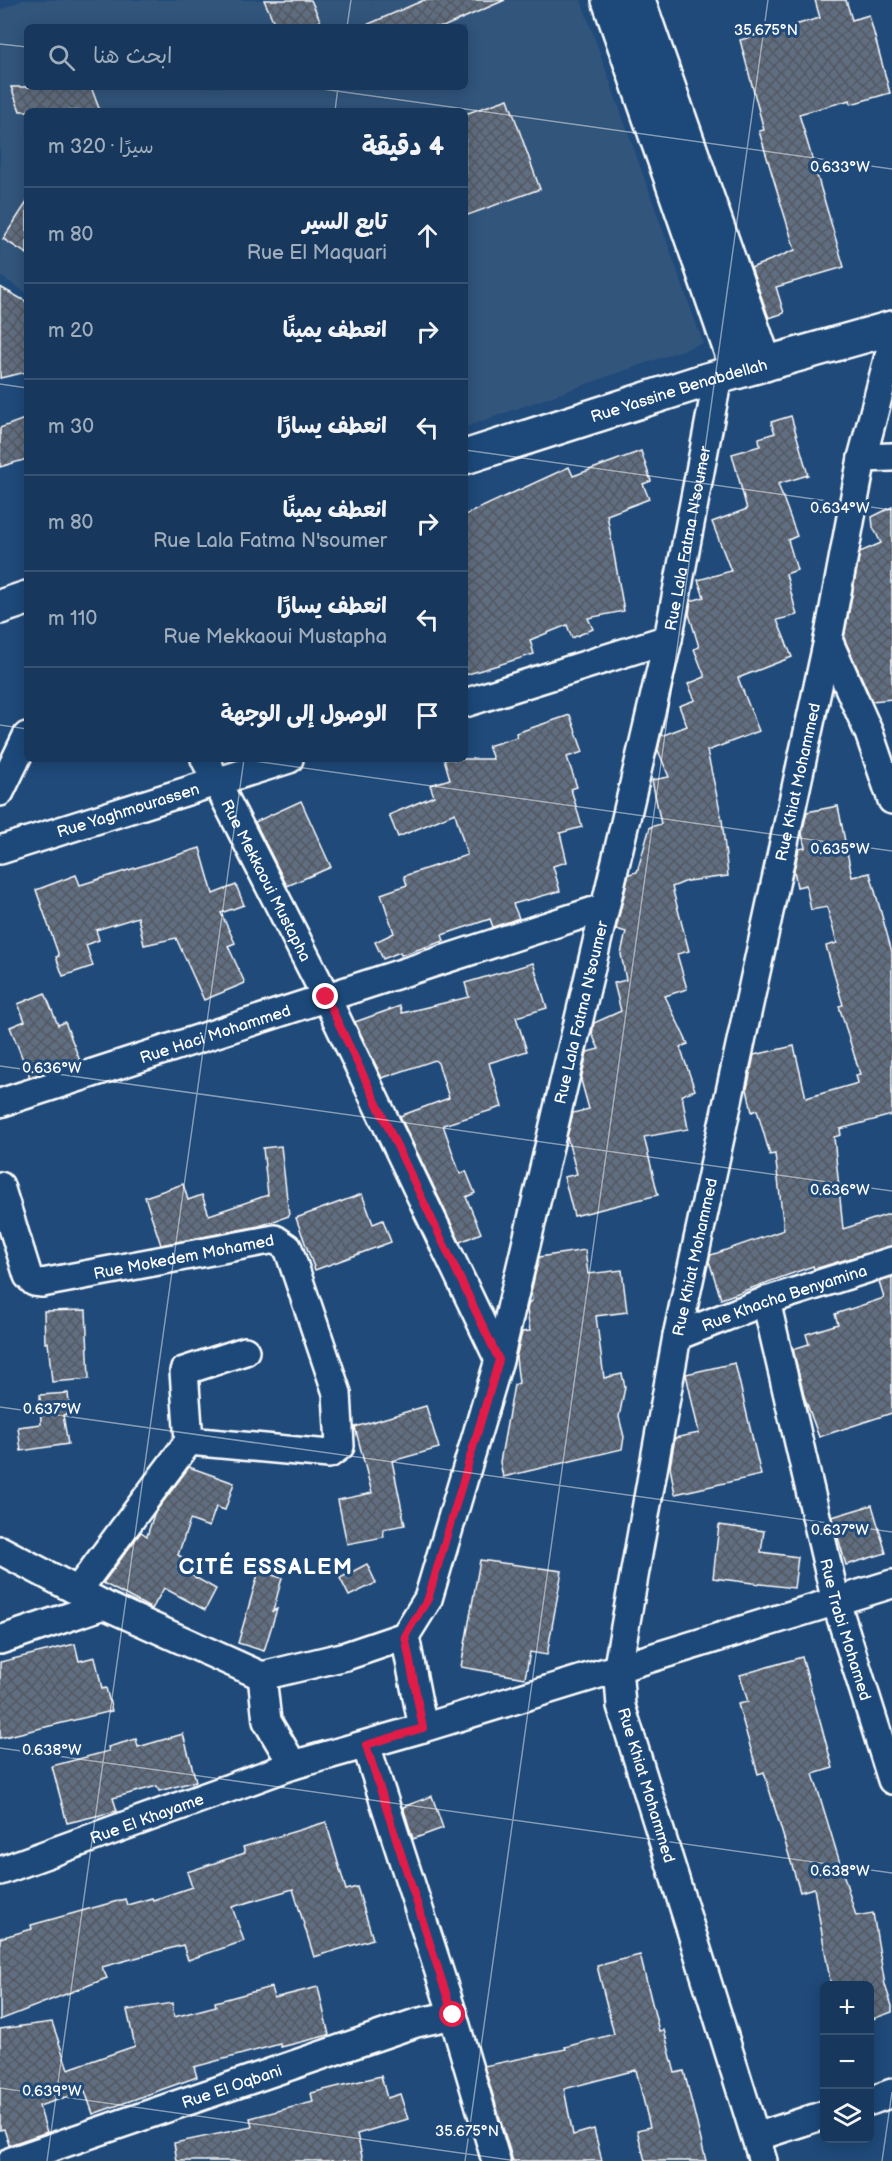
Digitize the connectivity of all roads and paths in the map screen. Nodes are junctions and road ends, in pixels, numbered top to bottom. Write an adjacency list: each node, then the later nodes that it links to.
1 (609, 0): 5 (street)
2 (638, 0): 5 (street)
3 (892, 328): 5 (street, Rue Yassine Benabdellah)
4 (892, 344): 8 (street, Rue Khiat Mohammed)
5 (740, 371): 6 (street, Rue Yassine Benabdellah); 11 (street, Rue Lala Fatma N'soumer)
6 (468, 457)
7 (892, 457): 8 (street)
8 (862, 458): 12 (street, Rue Khiat Mohammed)
9 (24, 599): 10 (street)
10 (0, 607)
11 (668, 639): 13 (street); 20 (street, Rue Lala Fatma N'soumer)
12 (828, 640): 18 (street); 26 (street, Rue Khiat Mohammed)
13 (468, 703)
14 (24, 742): 17 (street)
15 (269, 762): 16 (street, Rue Yaghmourassen)
16 (210, 771): 19 (street, Rue Yaghmourassen); 21 (street, Rue Mekkaoui Mustapha)
17 (0, 792)
18 (892, 800)
19 (0, 850)
20 (603, 908): 21 (street, Rue Haci Mohammed); 28 (street, Rue Lala Fatma N'soumer)
21 (326, 997): 22 (street, Rue Haci Mohammed); 28 (street, Rue Mekkaoui Mustapha)
22 (0, 1103)
23 (0, 1186): 29 (street, Rue Mokedem Mohamed)
24 (892, 1261): 25 (street, Rue Khacha Benyamina)
25 (765, 1301): 26 (street, Rue Khacha Benyamina); 33 (street, Rue Trabi Mohamed)
26 (677, 1336): 37 (street, Rue Khiat Mohammed)
27 (245, 1351): 29 (street)
28 (499, 1360): 35 (street, Rue Lala Fatma N'soumer)
29 (189, 1441): 32 (street)
30 (0, 1550): 32 (street)
31 (892, 1584): 33 (street, Rue El Khayame)
32 (78, 1590): 34 (street)
33 (836, 1602): 37 (street, Rue El Khayame); 42 (street, Rue Trabi Mohamed)
34 (104, 1605): 36 (street); 38 (street)
35 (405, 1636): 38 (street); 39 (street)
36 (0, 1640)
37 (618, 1666): 39 (street, Rue El Khayame); 48 (street, Rue Khiat Mohammed)
38 (262, 1676): 41 (street)
39 (423, 1728): 40 (street, Rue El Khayame)
40 (366, 1745): 41 (street, Rue El Khayame); 44 (street)
41 (293, 1765): 43 (street, Rue El Khayame)
42 (892, 1780)
43 (0, 1871)
44 (453, 2015): 49 (street, Rue El Oqbani); 50 (street)
45 (892, 2093): 46 (street)
46 (874, 2100)
47 (820, 2118): 48 (street)
48 (759, 2149)
49 (12, 2161)
50 (496, 2161)

